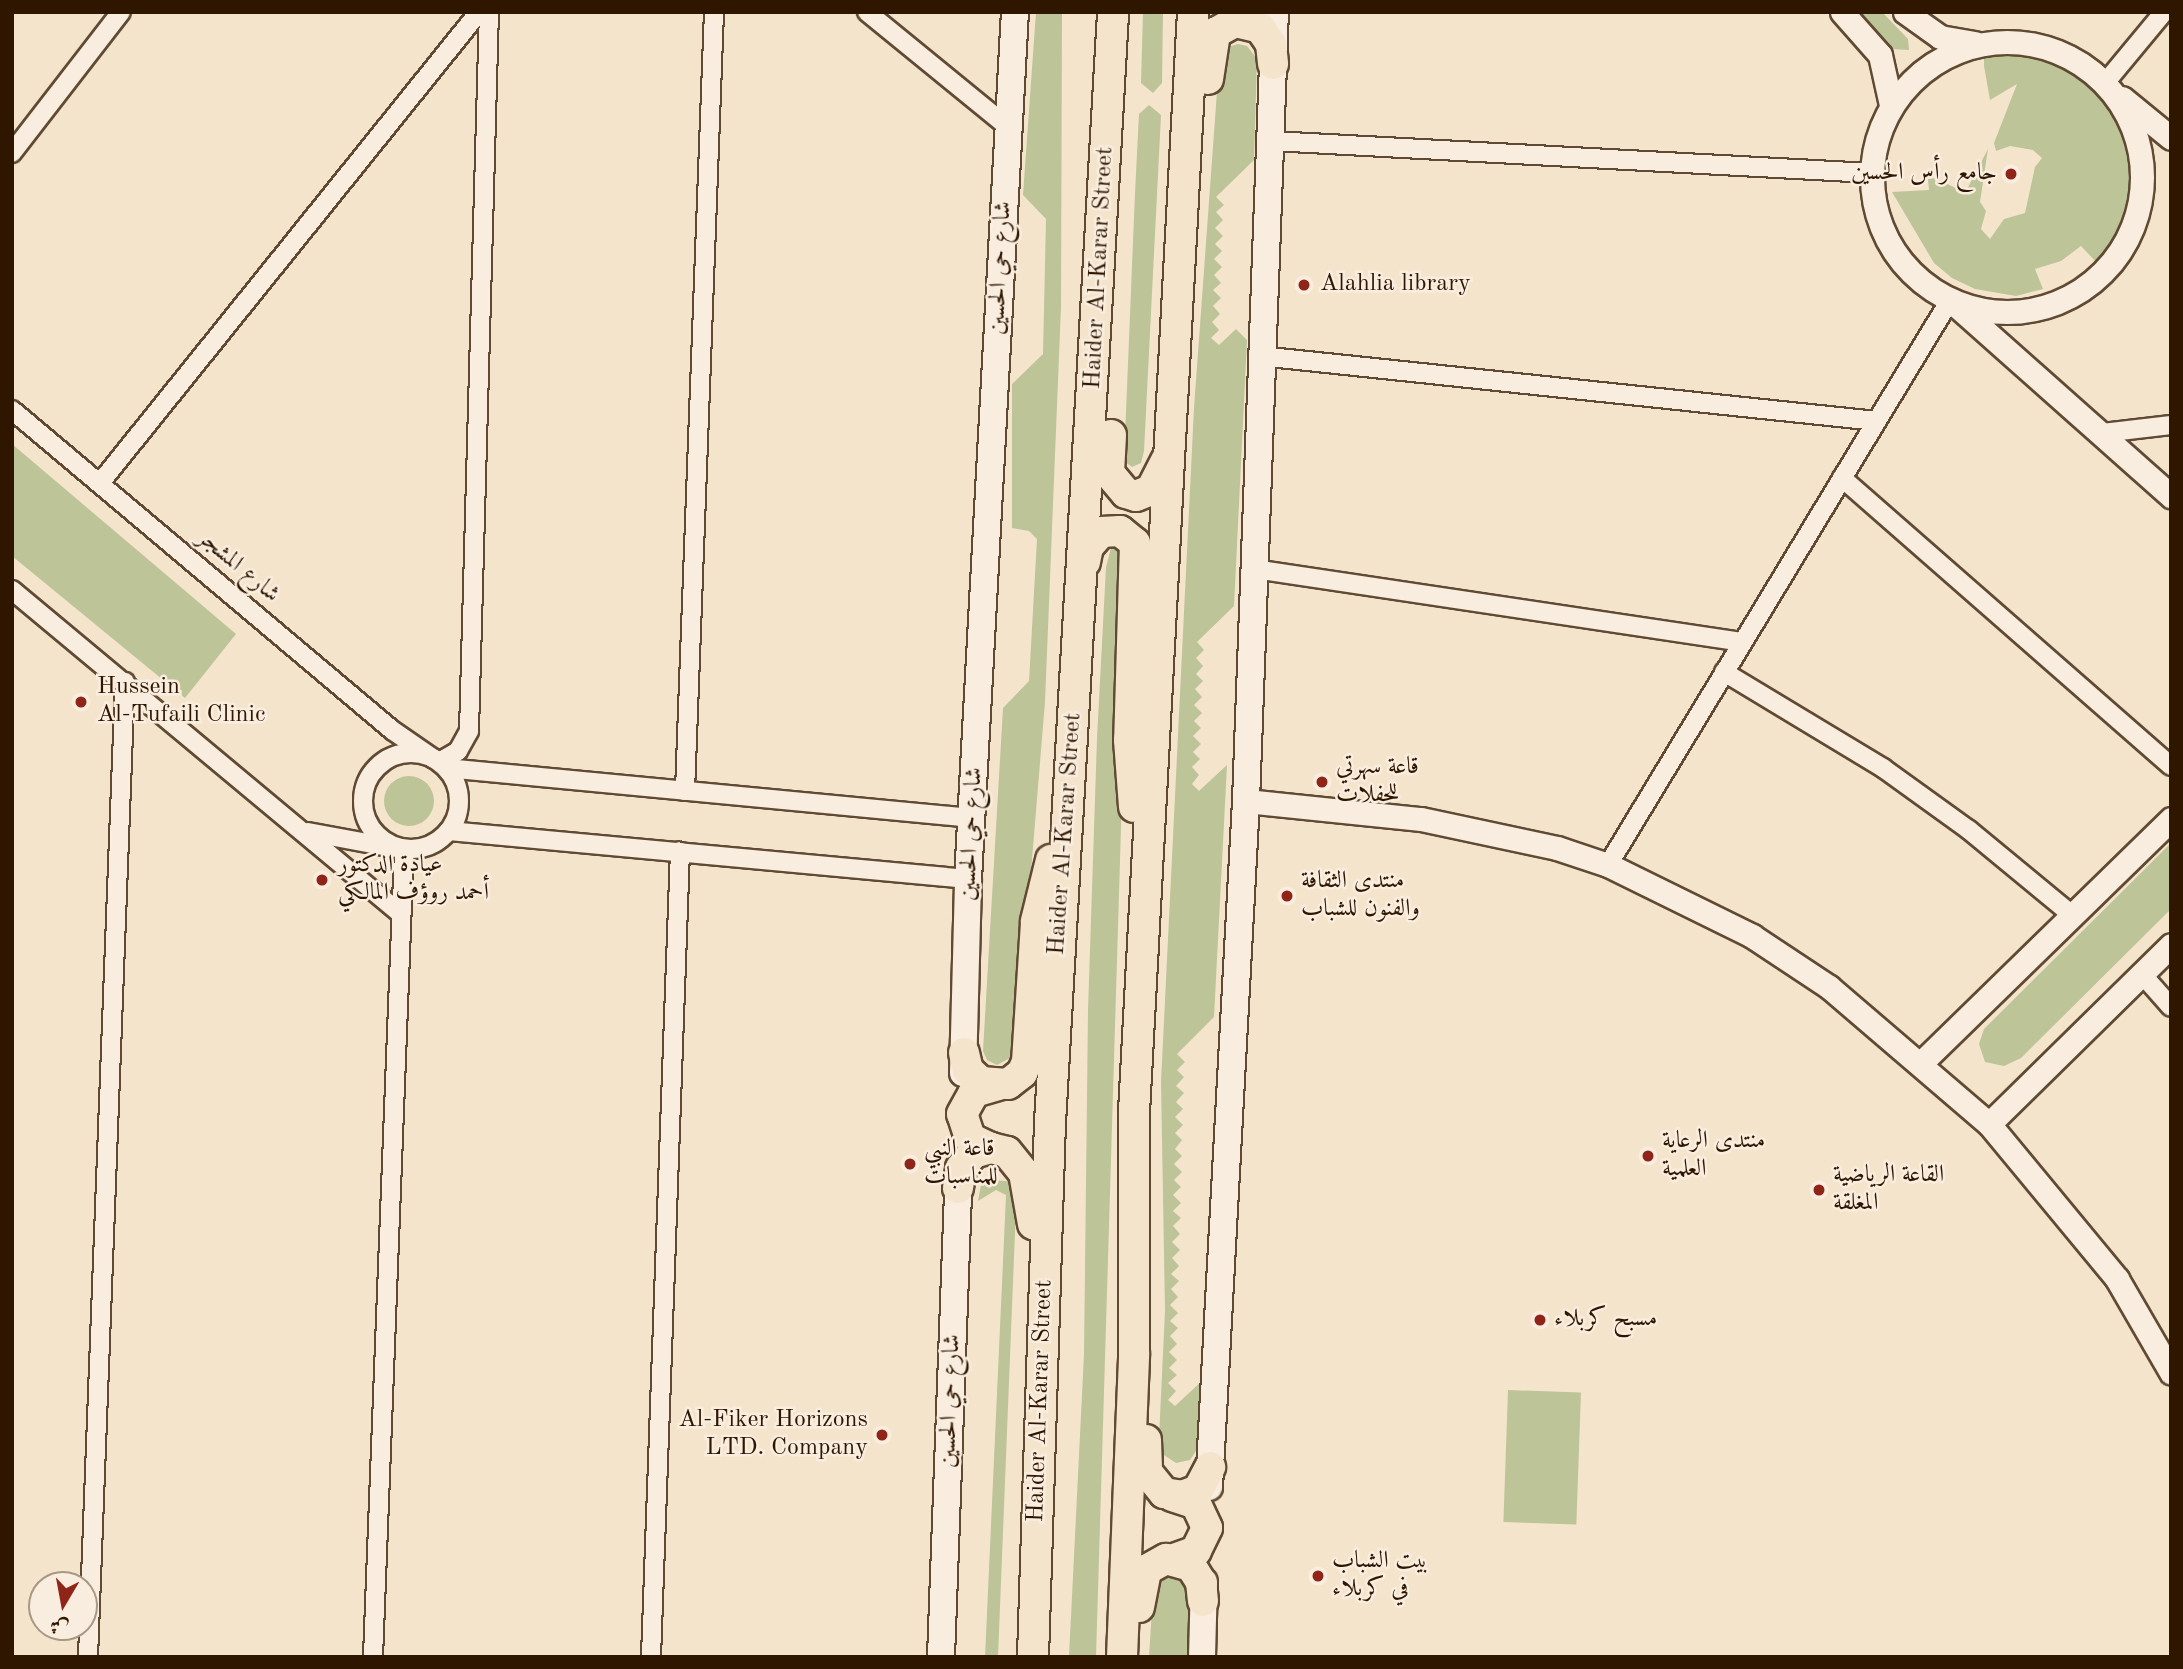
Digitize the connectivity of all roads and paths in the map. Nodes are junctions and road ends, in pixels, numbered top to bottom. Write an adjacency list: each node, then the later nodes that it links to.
1 (121, 12): 21 (street)
2 (479, 12): 33 (street)
3 (489, 12): 41 (street)
4 (715, 12): 43 (street)
5 (867, 12): 18 (street)
6 (1193, 12): 24 (highway)
7 (1275, 12): 15 (main road)
8 (1842, 12): 17 (street)
9 (1905, 12): 14 (street)
10 (2164, 12): 16 (street)
11 (1112, 14): 22 (highway, Haider Al-Karar Street)
12 (1011, 15): 18 (main road, شارع حي الحسين)
13 (1255, 17): 15 (highway); 24 (highway)
14 (1984, 43): 16 (street); 17 (street)
15 (1273, 64): 20 (main road)
16 (2105, 83): 19 (street); 25 (street)
17 (1891, 105): 23 (street)
18 (1009, 128): 45 (main road, شارع حي الحسين)
19 (2171, 138)
20 (1272, 141): 23 (street); 26 (main road)
21 (12, 153)
22 (1106, 170): 31 (highway); 35 (highway, Haider Al-Karar Street)
23 (1871, 173): 25 (street)
24 (1182, 268): 31 (highway)
25 (1950, 300): 28 (street); 30 (street)
26 (1260, 356): 28 (street); 36 (main road)
27 (12, 410): 33 (street, شارع المشجر)
28 (1876, 421): 32 (street)
29 (2171, 425): 30 (street)
30 (2104, 433): 34 (street)
31 (1170, 441): 50 (highway)
32 (1842, 478): 38 (street); 42 (street)
33 (100, 483): 41 (street, شارع المشجر)
34 (2171, 496)
35 (1084, 565): 49 (highway, Haider Al-Karar Street); 50 (highway)
36 (1254, 569): 38 (street); 44 (main road)
37 (14, 593): 40 (street)
38 (1743, 642): 39 (street)
39 (1724, 672): 53 (street); 56 (street)
40 (125, 682): 47 (street); 76 (street)
41 (440, 763): 43 (street); 48 (street); 51 (street)
42 (2171, 766)
43 (685, 792): 45 (street)
44 (1246, 802): 53 (street); 70 (main road)
45 (972, 818): 54 (main road, شارع حي الحسين)
46 (2171, 819): 56 (street)
47 (301, 830): 51 (street); 55 (street)
48 (449, 831): 51 (street); 52 (street)
49 (1064, 831): 62 (highway); 67 (highway, Haider Al-Karar Street)
50 (1146, 844): 68 (highway)
51 (401, 848): 55 (street)
52 (680, 852): 54 (street); 78 (street)
53 (1608, 865): 61 (street)
54 (968, 879): 60 (main road, شارع حي الحسين)
55 (401, 914): 77 (street)
56 (2072, 915): 61 (street)
57 (2171, 945): 58 (street)
58 (2141, 973): 59 (street); 64 (street)
59 (2171, 1007)
60 (964, 1053): 62 (highway); 63 (main road, شارع حي الحسين)
61 (1922, 1062): 64 (street)
62 (999, 1085): 63 (highway)
63 (962, 1114): 65 (highway); 66 (main road, شارع حي الحسين)
64 (1989, 1124): 69 (street)
65 (991, 1148): 66 (highway); 67 (highway)
66 (958, 1188): 79 (main road, شارع حي الحسين)
67 (1044, 1284): 71 (highway, Haider Al-Karar Street)
68 (1134, 1353): 72 (highway); 82 (highway)
69 (2171, 1372)
70 (1210, 1467): 72 (highway); 73 (main road)
71 (1038, 1496): 80 (highway, Haider Al-Karar Street); 81 (highway)
72 (1172, 1496): 73 (highway)
73 (1206, 1528): 74 (highway); 75 (main road)
74 (1174, 1559): 75 (highway); 83 (highway)
75 (1203, 1601): 84 (main road)
76 (88, 1657)
77 (373, 1657)
78 (651, 1657)
79 (941, 1657)
80 (1033, 1657)
81 (1054, 1657)
82 (1122, 1657)
83 (1137, 1657)
84 (1202, 1657)

